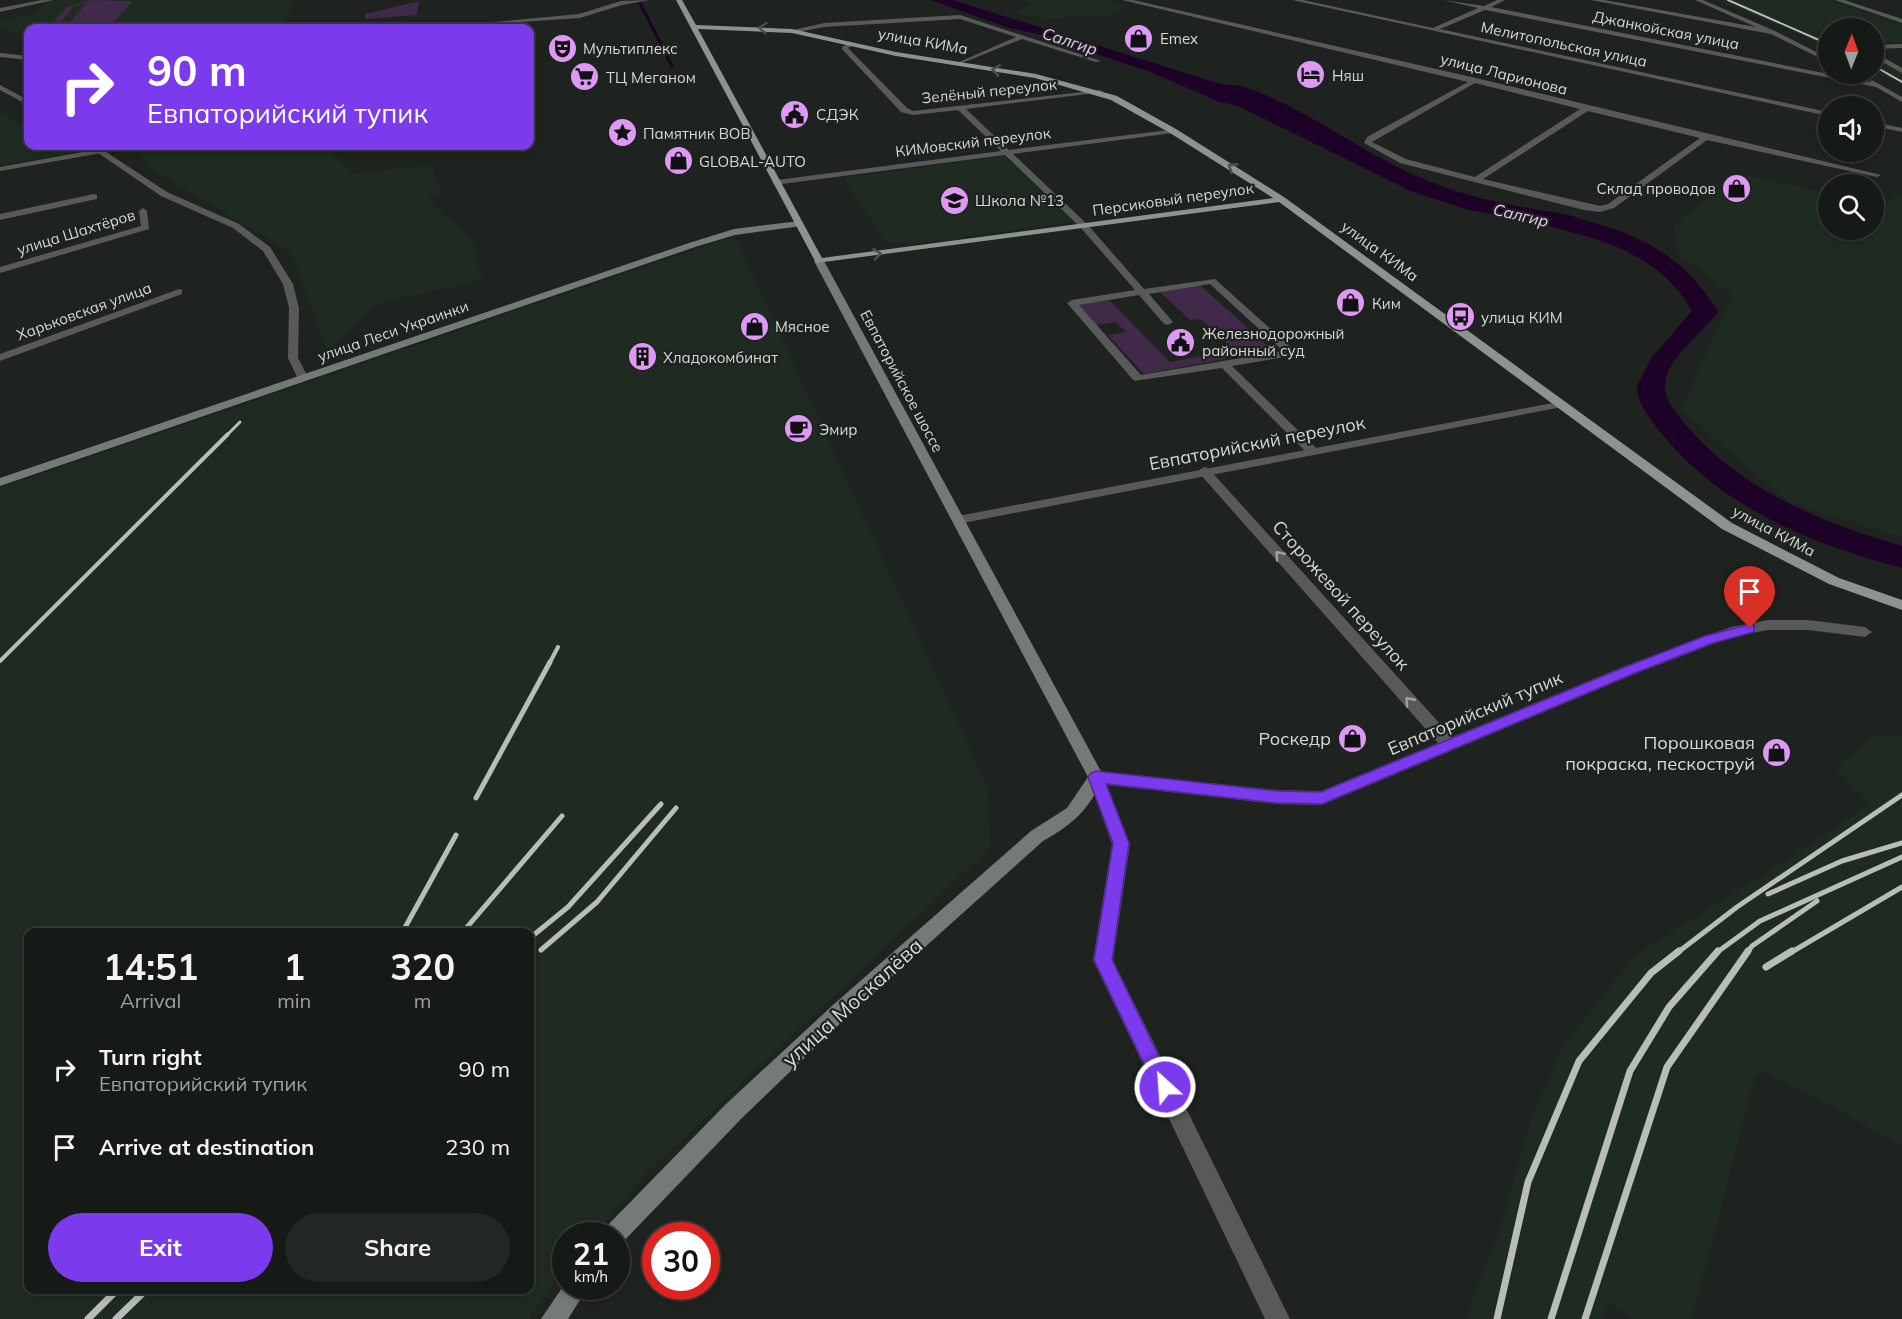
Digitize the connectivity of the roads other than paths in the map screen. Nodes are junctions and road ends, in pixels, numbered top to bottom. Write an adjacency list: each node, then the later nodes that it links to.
1 (51, 0): 13 (street)
2 (647, 0): 11 (street)
3 (679, 0): 16 (main road, Евпаторийское шоссе)
4 (1125, 0): 33 (street, улица Ларионова)
5 (1295, 0): 17 (street, Мелитопольская улица)
6 (1446, 0): 12 (street, Джанкойская улица)
7 (1502, 0): 12 (street)
8 (1594, 0): 19 (street)
9 (1698, 0): 19 (street)
10 (1838, 0): 14 (street)
11 (626, 1): 15 (street)
12 (1483, 8): 17 (street); 35 (street, Джанкойская улица)
13 (0, 10)
14 (1902, 21)
15 (482, 24)
16 (694, 27): 18 (main road, улица КИМа, one-way to 16); 53 (main road, Евпаторийское шоссе)
17 (1433, 30): 42 (street, Мелитопольская улица)
18 (792, 31): 20 (street, улица КИМа); 21 (main road, улица КИМа)
19 (1773, 32): 25 (street)
20 (1021, 37): 30 (street); 31 (street)
21 (852, 44): 31 (main road, улица КИМа); 41 (street, Зелёный переулок)
22 (1902, 46): 23 (street)
23 (1884, 47)
24 (0, 54): 26 (street)
25 (1818, 55)
26 (12, 57): 27 (street); 29 (street)
27 (24, 58)
28 (1884, 60): 32 (street)
29 (0, 61)
30 (1098, 61)
31 (959, 64): 37 (main road, улица КИМа, one-way to 31)
32 (1902, 70)
33 (1476, 80): 40 (street, улица Ларионова); 52 (street)
34 (1876, 84): 35 (street)
35 (1880, 86): 38 (street)
36 (0, 87): 39 (street)
37 (1100, 92): 41 (street, Зелёный переулок); 45 (main road, улица КИМа)
38 (1902, 100)
39 (24, 101)
40 (1585, 109): 46 (street, улица Ларионова); 52 (street)
41 (962, 110): 49 (street)
42 (1818, 112)
43 (1884, 126): 44 (street)
44 (1902, 130)
45 (1173, 131): 49 (street, КИМовский переулок); 55 (main road, улица КИМа, one-way to 45)
46 (1706, 137): 51 (street, улица Ларионова); 52 (street)
47 (86, 150): 50 (street)
48 (98, 150): 67 (street)
49 (1008, 151): 53 (street, КИМовский переулок); 59 (street)
50 (0, 169)
51 (1872, 174)
52 (1475, 180)
53 (777, 183): 58 (main road, Евпаторийское шоссе)
54 (94, 197): 57 (street)
55 (1281, 199): 59 (main road, Персиковый переулок); 68 (main road, улица КИМа)
56 (143, 211): 61 (street, улица Шахтёров)
57 (0, 217)
58 (799, 224): 60 (main road, Евпаторийское шоссе); 67 (main road, улица Леси Украинки)
59 (1084, 226): 60 (main road, Персиковый переулок, one-way to 59); 63 (street)
60 (819, 261): 72 (main road, Евпаторийское шоссе)
61 (0, 270)
62 (179, 292): 65 (street, Харьковская улица)
63 (1142, 292): 64 (street); 66 (street); 66 (street)
64 (1168, 322)
65 (0, 358)
66 (1224, 364): 69 (street)
67 (303, 377): 71 (main road, улица Леси Украинки)
68 (1563, 404): 69 (street, Евпаторийский переулок); 73 (main road, улица КИМа)
69 (1312, 451): 70 (street, Евпаторийский переулок)
70 (1204, 471): 72 (street, Евпаторийский переулок); 75 (street, Сторожевой переулок, one-way to 70)
71 (0, 482)
72 (958, 520): 76 (main road, Евпаторийское шоссе)
73 (1902, 605)
74 (1864, 632): 75 (street, Евпаторийский тупик)
75 (1448, 744): 76 (street, Евпаторийский тупик)
76 (1096, 777): 77 (main road, улица Москалёва); 80 (street)
77 (627, 1222)
78 (567, 1300): 79 (main road)
79 (553, 1319)
80 (1278, 1319)

